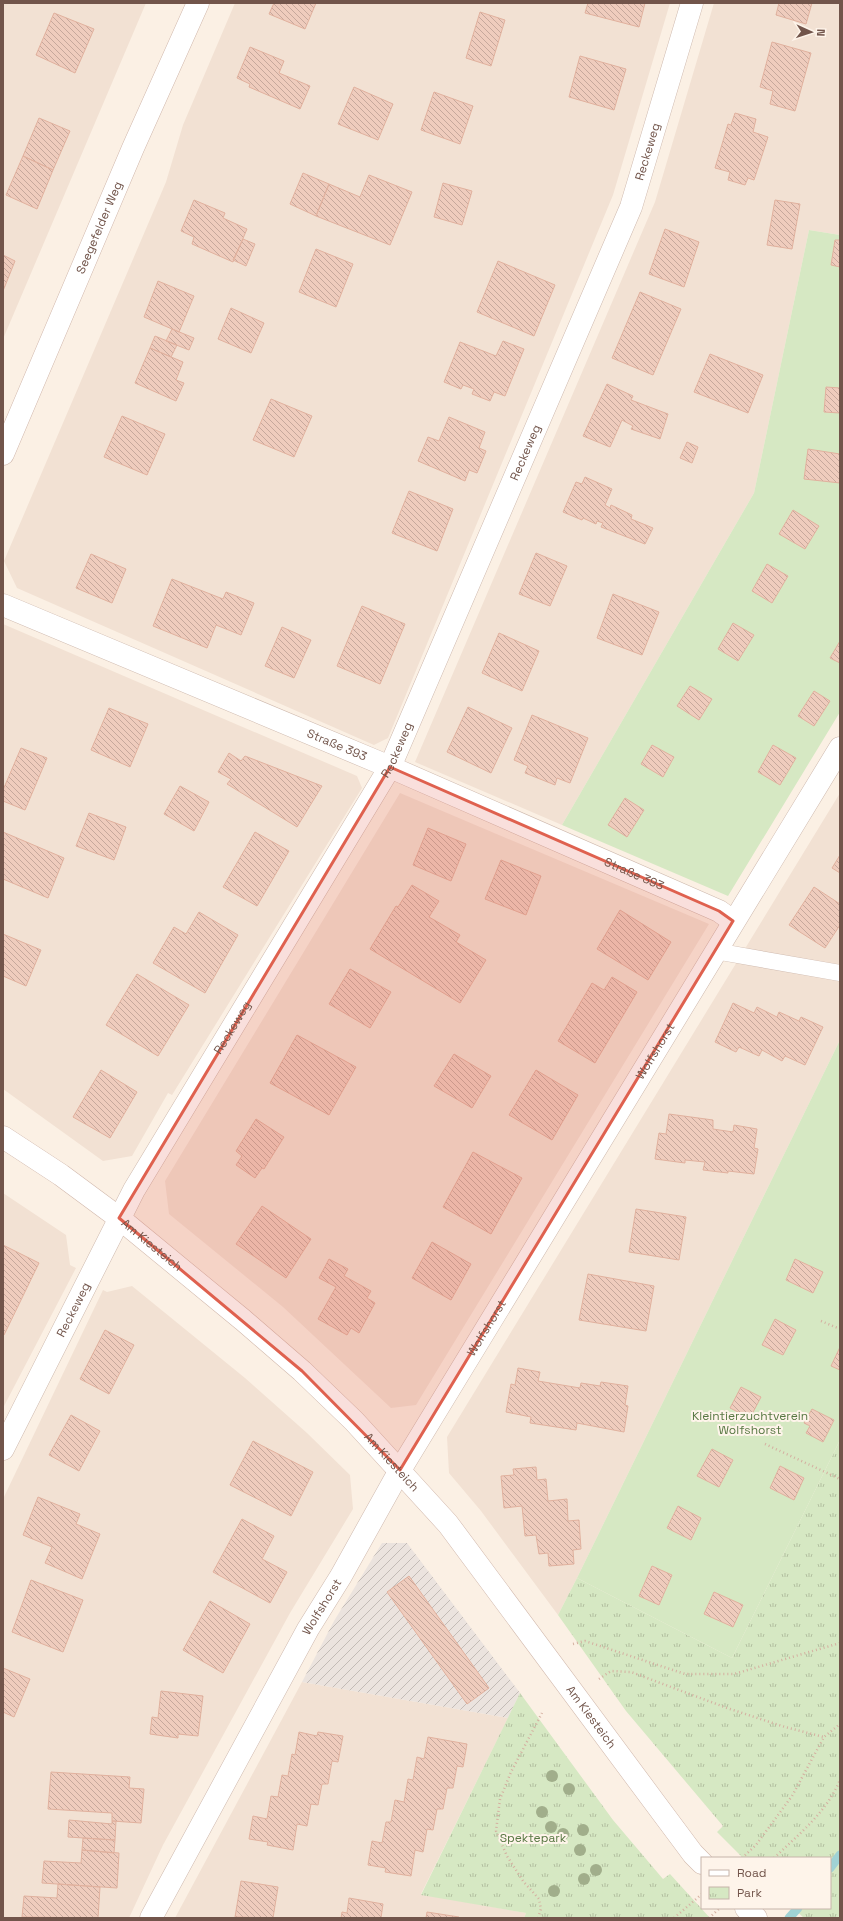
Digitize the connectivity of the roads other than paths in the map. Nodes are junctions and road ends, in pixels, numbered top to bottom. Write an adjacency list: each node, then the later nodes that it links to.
1 (198, 3): 3 (street, Seegefelder Weg)
2 (692, 3): 6 (street, Reckeweg)
3 (3, 454)
4 (3, 605): 6 (street, Straße 393)
5 (840, 748): 7 (street, Wolfshorst)
6 (390, 767): 7 (street, Straße 393); 11 (street, Reckeweg)
7 (734, 921): 8 (street, Wolfshorst)
8 (715, 951): 9 (lane); 13 (street, Wolfshorst)
9 (840, 974)
10 (3, 1137): 11 (street, Am Kiesteich)
11 (119, 1218): 12 (street, Reckeweg); 13 (street, Am Kiesteich)
12 (3, 1449)
13 (400, 1470): 14 (street, Am Kiesteich); 16 (street, Wolfshorst)
14 (697, 1858)
15 (747, 1909): 17 (street)
16 (152, 1918)
17 (756, 1918)

